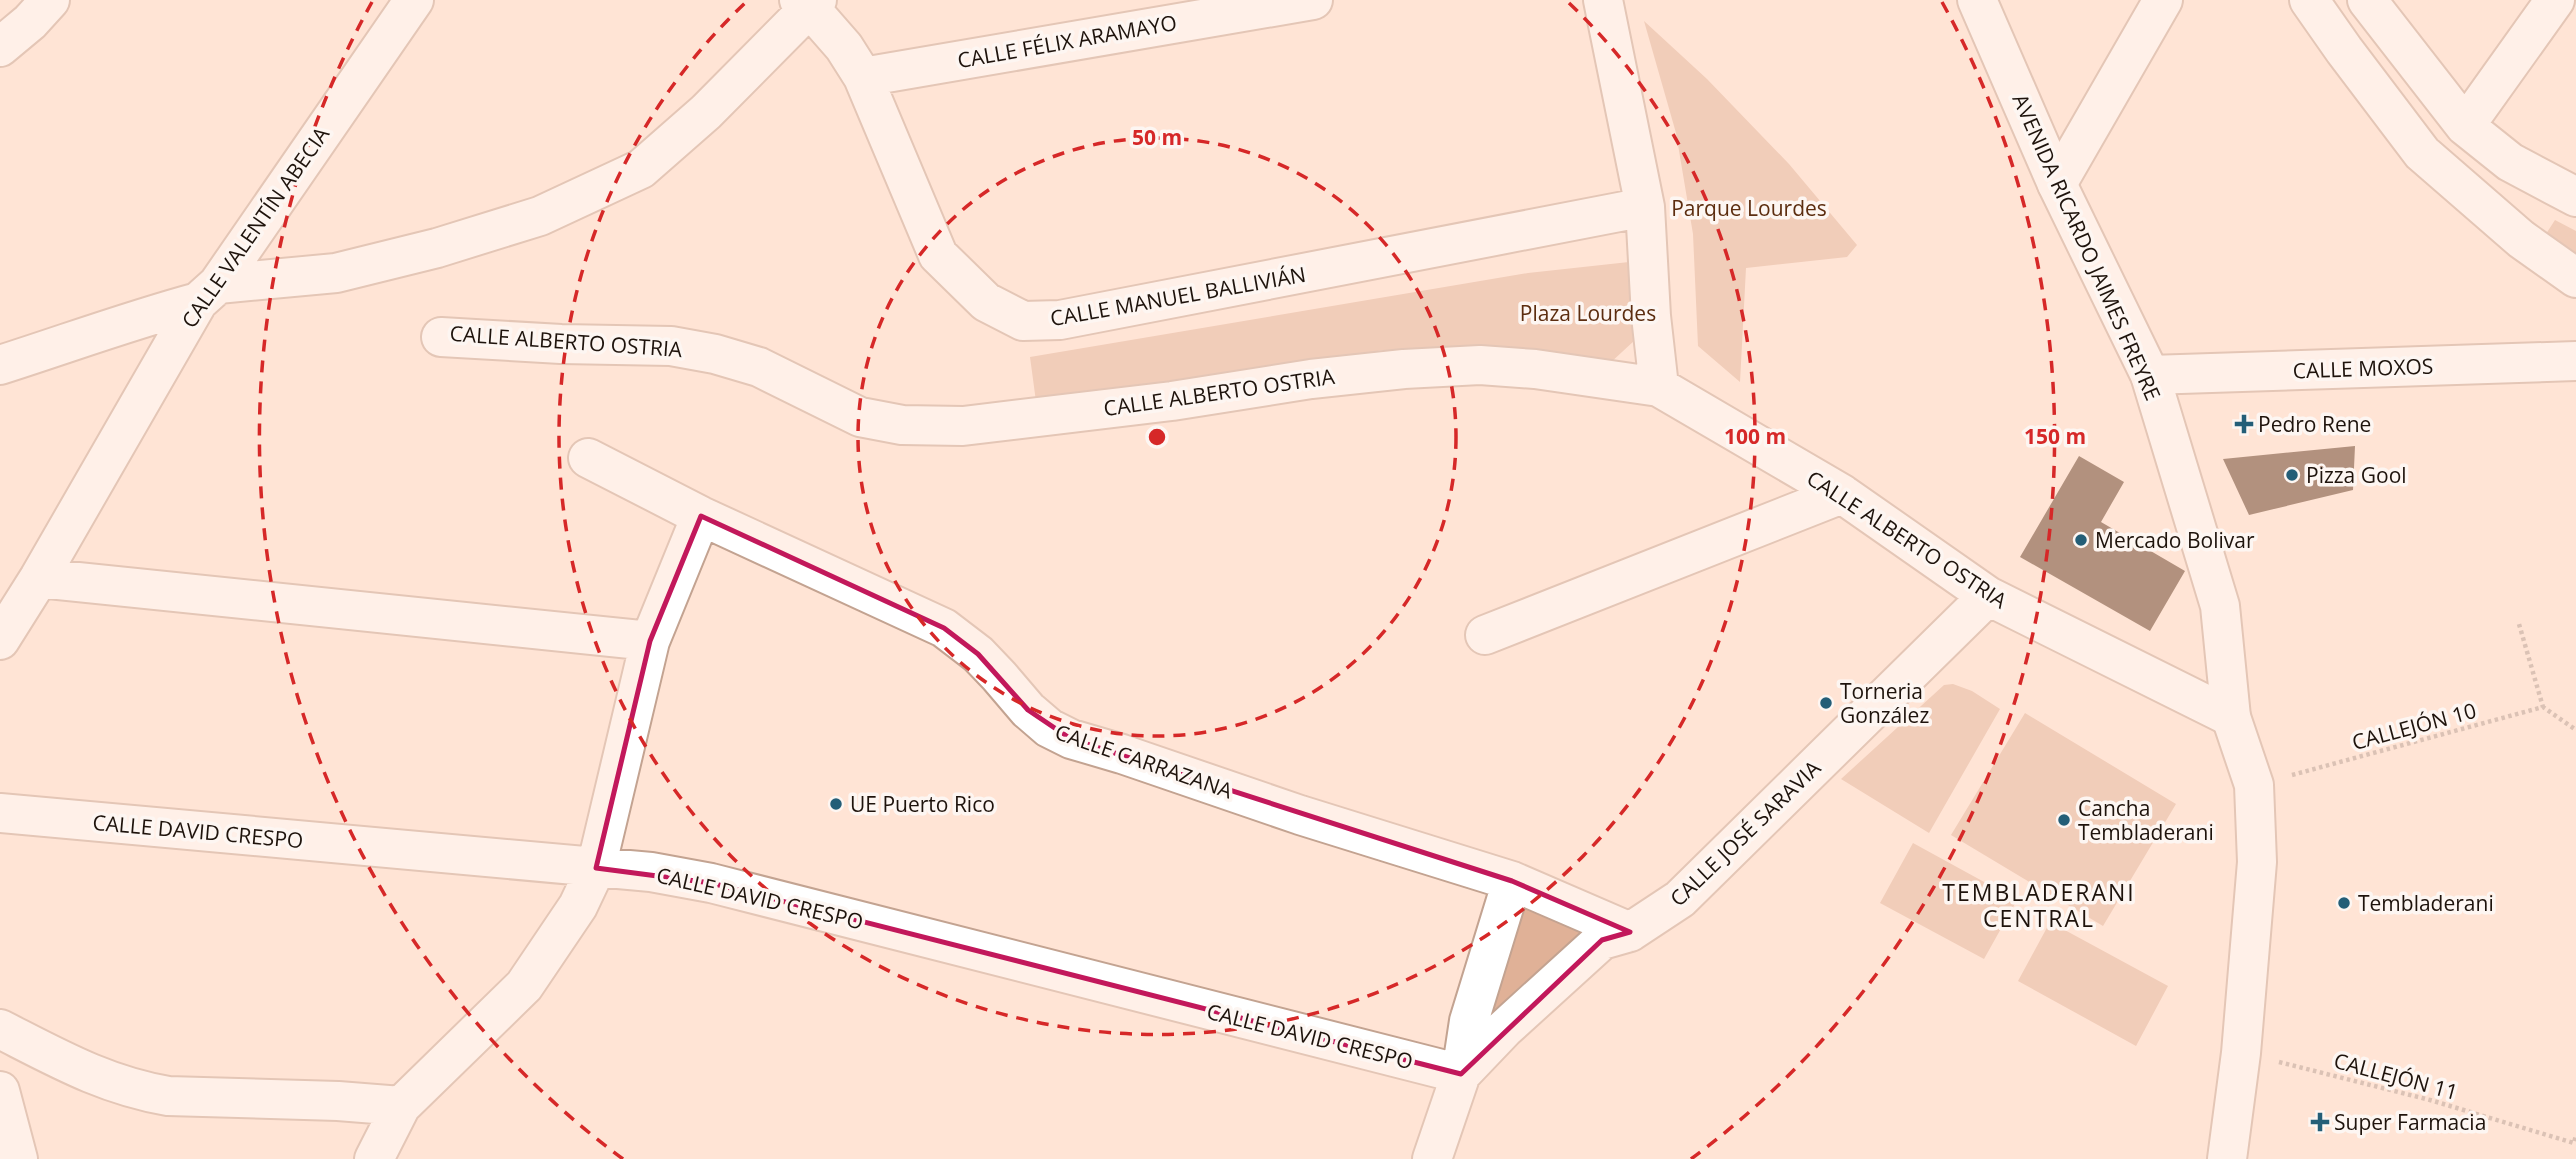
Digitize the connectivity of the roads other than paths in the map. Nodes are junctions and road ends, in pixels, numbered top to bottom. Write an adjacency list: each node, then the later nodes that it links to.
1 (50, 0): 11 (street)
2 (414, 0): 18 (street, CALLE VALENTÍN ABECIA)
3 (1313, 0): 12 (street, CALLE FÉLIX ARAMAYO)
4 (1603, 0): 16 (street)
5 (1977, 0): 14 (street, AVENIDA RICARDO JAIMES FREYRE)
6 (2163, 0): 14 (street)
7 (2309, 0): 17 (street)
8 (2367, 0): 13 (street)
9 (2556, 0): 13 (street)
10 (808, 2): 12 (street, CALLE MANUEL BALLIVIÁN); 18 (street)
11 (0, 47)
12 (863, 77): 16 (street, CALLE MANUEL BALLIVIÁN)
13 (2465, 127): 15 (street)
14 (2057, 184): 22 (street, AVENIDA RICARDO JAIMES FREYRE)
15 (2576, 197)
16 (1645, 207): 23 (street)
17 (2576, 278)
18 (208, 293): 21 (street); 27 (street, CALLE VALENTÍN ABECIA)
19 (441, 337): 23 (street, CALLE ALBERTO OSTRIA)
20 (2576, 361): 22 (street, CALLE MOXOS)
21 (0, 365)
22 (2150, 375): 32 (street, AVENIDA RICARDO JAIMES FREYRE)
23 (1659, 387): 25 (street, CALLE ALBERTO OSTRIA)
24 (588, 458): 26 (street, CALLE CARRAZANA)
25 (1842, 494): 28 (street, CALLE ALBERTO OSTRIA); 29 (street)
26 (701, 516): 31 (street); 35 (street, CALLE CARRAZANA)
27 (39, 578): 30 (street, CALLE VALENTÍN ABECIA); 31 (street)
28 (1988, 596): 32 (street, CALLE ALBERTO OSTRIA); 36 (street, CALLE JOSÉ SARAVIA)
29 (1485, 635)
30 (0, 640)
31 (650, 641): 34 (street)
32 (2231, 717): 44 (street, AVENIDA RICARDO JAIMES FREYRE)
33 (0, 813): 34 (street, CALLE DAVID CRESPO)
34 (596, 868): 38 (street, CALLE DAVID CRESPO); 40 (street)
35 (1512, 881): 36 (street, CALLE CARRAZANA); 38 (street)
36 (1630, 932): 38 (street, CALLE JOSÉ SARAVIA)
37 (0, 1029): 40 (street)
38 (1461, 1074): 43 (street, CALLE JOSÉ SARAVIA)
39 (0, 1091): 41 (street)
40 (401, 1106): 42 (street)
41 (18, 1159)
42 (374, 1159)
43 (1432, 1159)
44 (2227, 1159)

